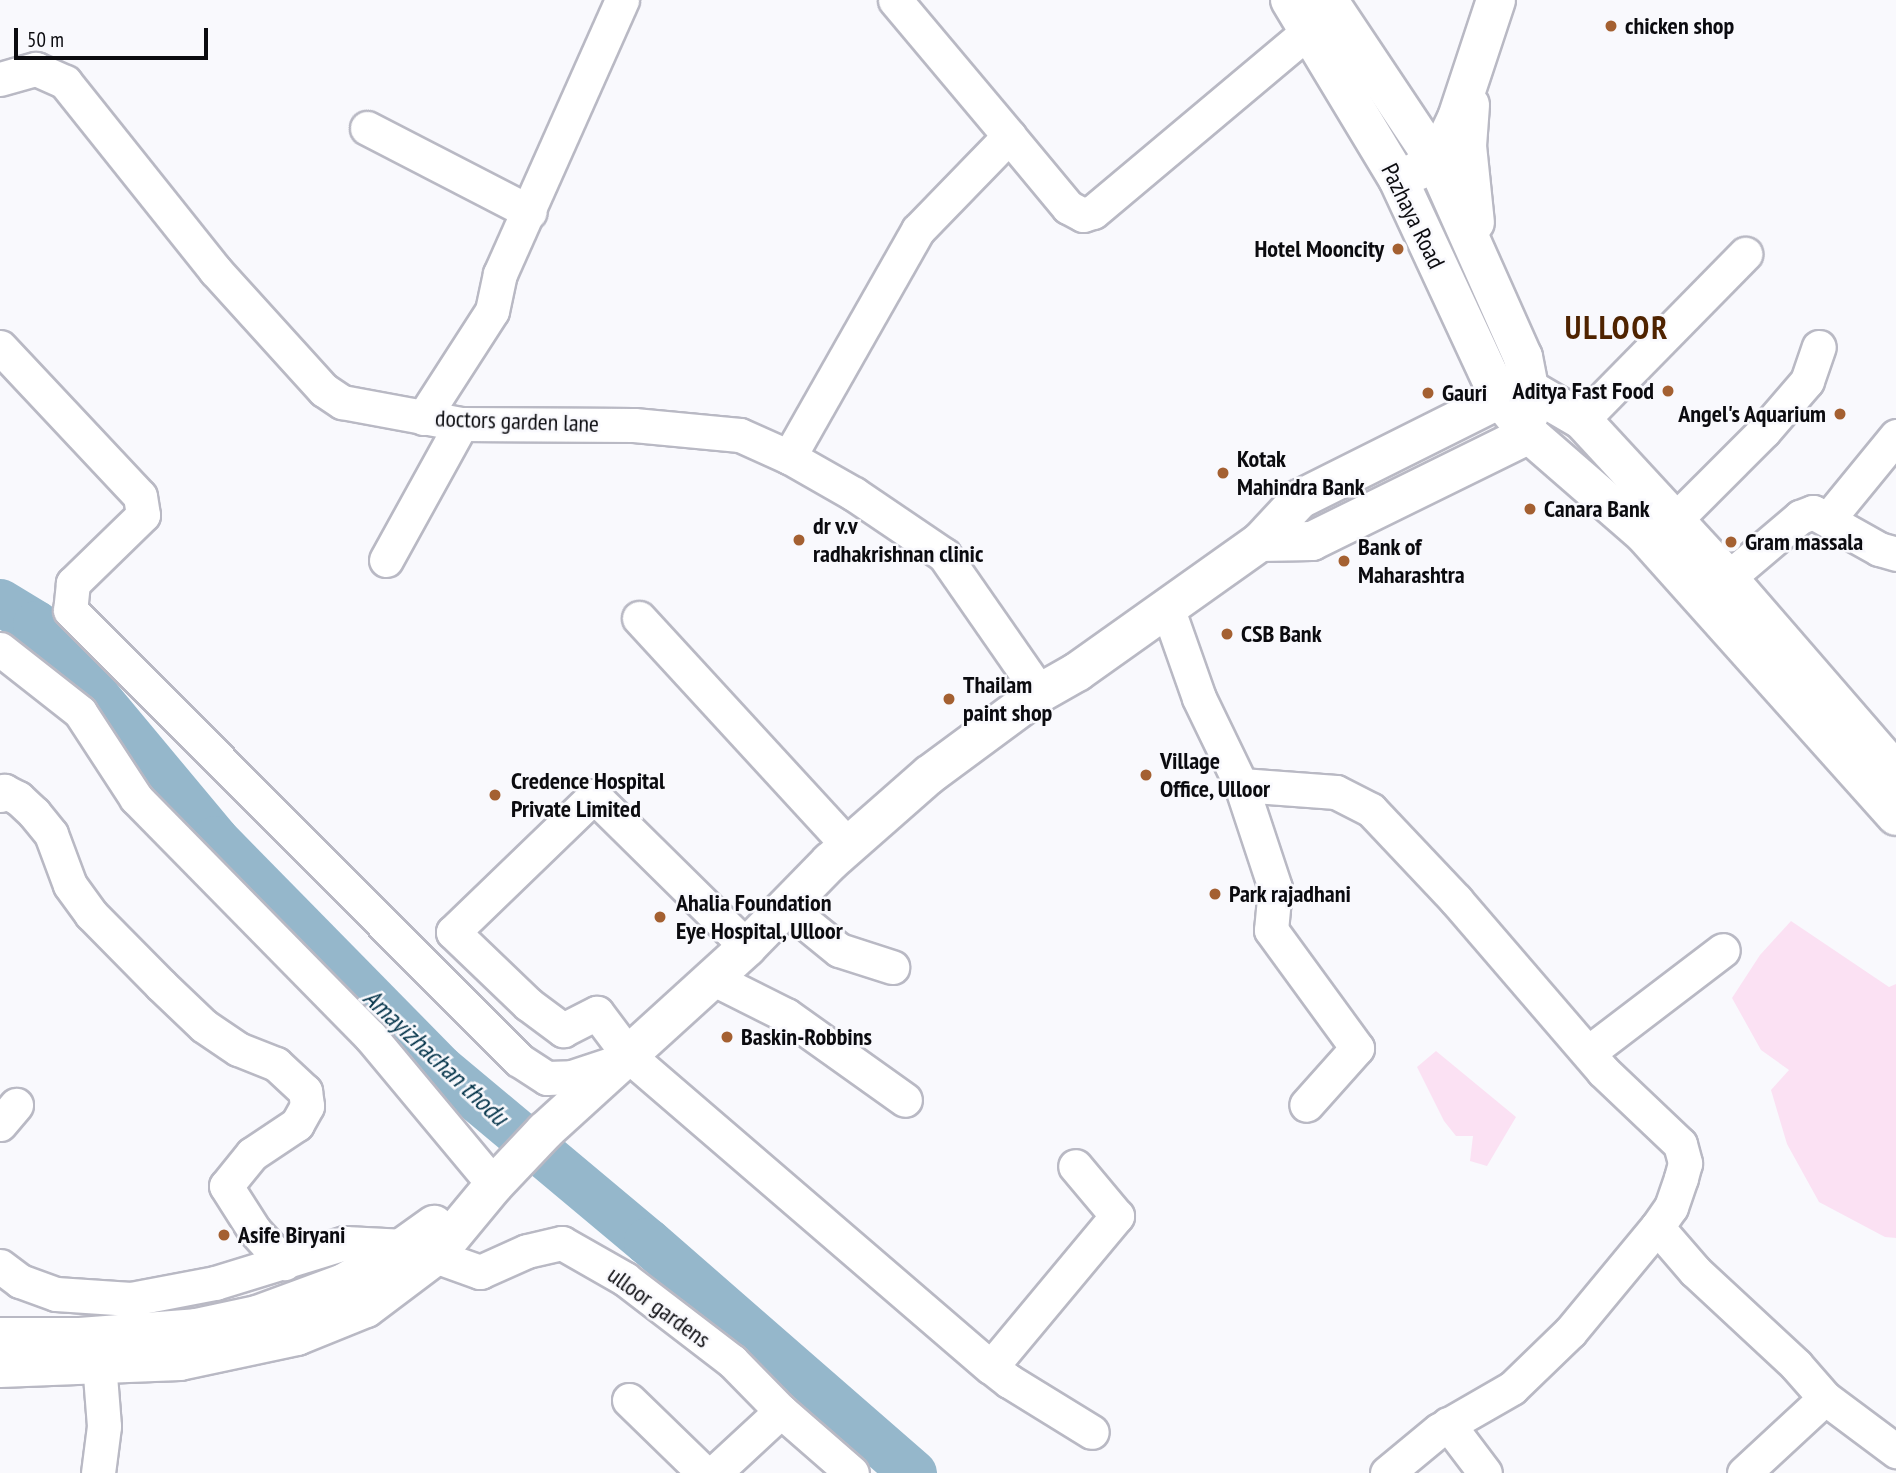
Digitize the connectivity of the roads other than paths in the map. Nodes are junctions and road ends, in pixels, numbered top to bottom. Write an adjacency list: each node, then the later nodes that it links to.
1 (622, 0): 11 (street)
2 (895, 0): 8 (street)
3 (1496, 0): 5 (main road)
4 (1309, 10): 8 (street); 9 (main road); 10 (main road, Pazhaya Road)
5 (1471, 75): 9 (main road); 13 (main road)
6 (0, 79): 17 (street, doctors garden lane)
7 (367, 128): 11 (street)
8 (1009, 136): 22 (street)
9 (1436, 162): 10 (main road); 13 (main road)
10 (1398, 180): 16 (main road, Pazhaya Road)
11 (530, 212): 17 (street)
12 (1745, 254): 18 (street)
13 (1481, 262): 16 (main road)
14 (0, 347): 44 (street)
15 (1819, 347): 24 (street)
16 (1515, 394): 18 (main road); 20 (main road, Pazhaya Road); 25 (main road)
17 (422, 418): 19 (street, doctors garden lane)
18 (1582, 421): 24 (main road)
19 (461, 424): 22 (street, doctors garden lane); 27 (street)
20 (1530, 434): 25 (main road); 28 (main road, Pazhaya Road)
21 (1896, 436): 23 (street)
22 (789, 457): 32 (street, doctors garden lane)
23 (1829, 518): 26 (street); 28 (street)
24 (1674, 521): 28 (main road)
25 (1260, 542): 29 (main road)
26 (1896, 554)
27 (386, 560)
28 (1715, 589): 33 (main road); 36 (main road)
29 (1167, 607): 32 (main road); 34 (street)
30 (639, 618): 37 (street)
31 (0, 649): 48 (street)
32 (1041, 693): 37 (main road)
33 (1896, 772)
34 (1241, 785): 43 (street); 46 (street)
35 (0, 795): 51 (street)
36 (1896, 817)
37 (849, 846): 38 (main road)
38 (786, 907): 39 (main road); 41 (street)
39 (747, 947): 42 (main road); 44 (street)
40 (1723, 950): 43 (street)
41 (892, 967)
42 (712, 978): 44 (main road); 45 (street)
43 (1589, 1052): 49 (street)
44 (631, 1057): 48 (main road); 55 (street)
45 (905, 1100)
46 (1306, 1105)
47 (1075, 1166): 55 (street)
48 (499, 1180): 50 (main road)
49 (1657, 1227): 57 (street); 60 (street)
50 (420, 1251): 51 (street, ulloor gardens); 53 (main road); 54 (main road); 59 (street, ulloor gardens)
51 (284, 1263): 52 (street, ulloor gardens)
52 (0, 1265)
53 (0, 1337)
54 (99, 1363): 56 (main road); 63 (street)
55 (991, 1367): 61 (street)
56 (0, 1368)
57 (1825, 1398): 62 (street); 69 (street)
58 (629, 1399): 64 (street)
59 (781, 1411): 65 (street); 66 (street, ulloor gardens)
60 (1448, 1424): 67 (street); 68 (street)
61 (1093, 1432)
62 (1896, 1451)
63 (99, 1473)
64 (704, 1473)
65 (714, 1473)
66 (852, 1473)
67 (1387, 1473)
68 (1485, 1473)
69 (1744, 1473)

